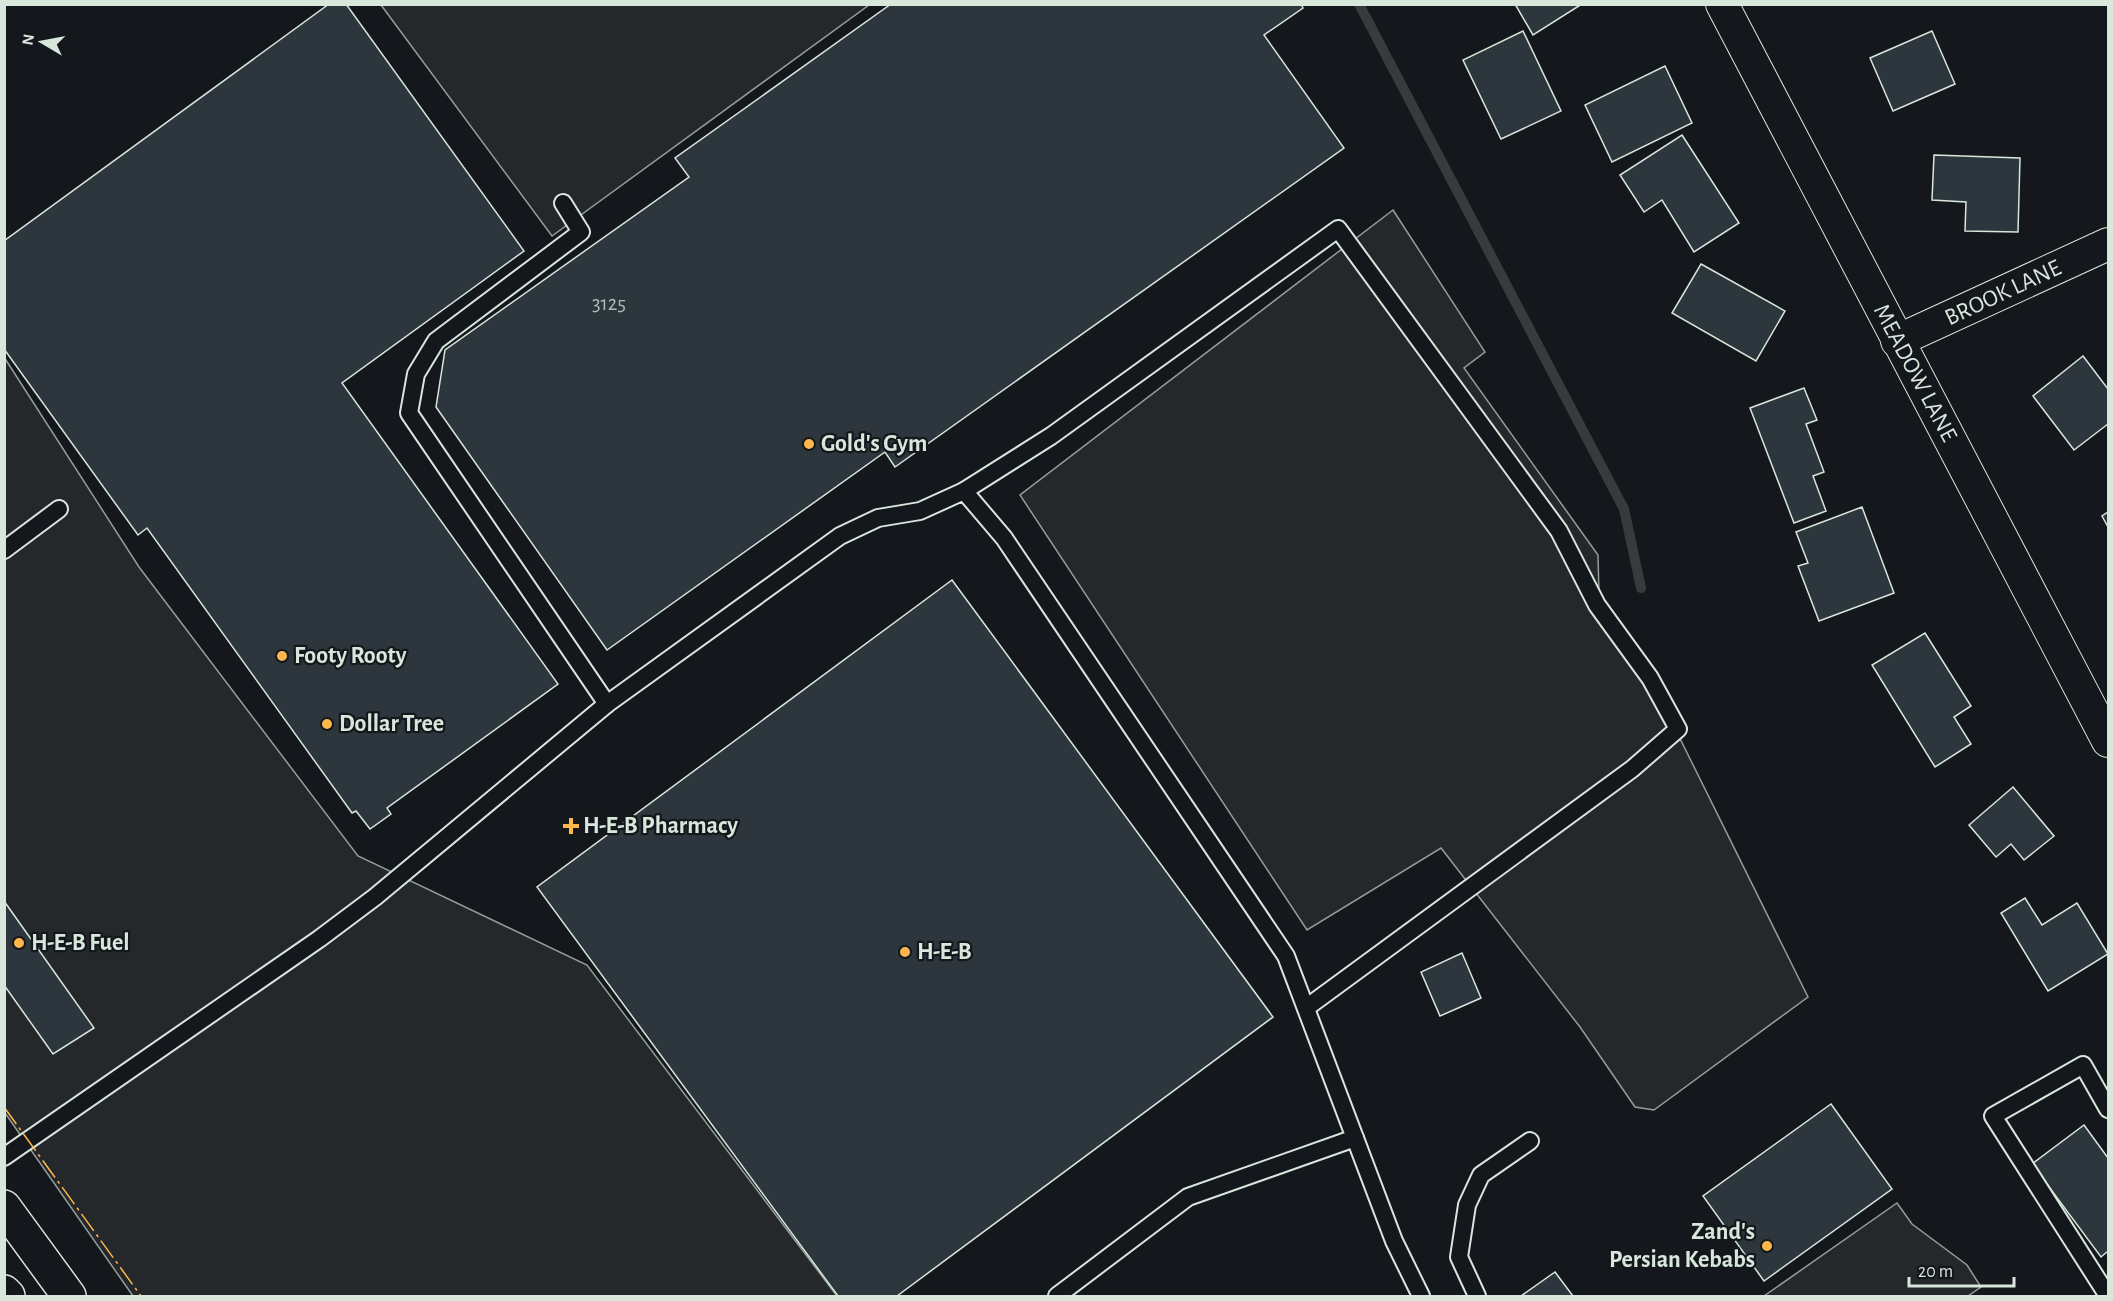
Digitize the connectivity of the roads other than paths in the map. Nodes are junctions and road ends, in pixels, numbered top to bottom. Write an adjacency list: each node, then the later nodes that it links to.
1 (1722, 4): 4 (street, MEADOW LANE)
2 (563, 203): 8 (lane)
3 (2109, 244): 4 (street, BROOK LANE)
4 (1897, 341): 9 (street, MEADOW LANE)
5 (964, 491): 8 (lane); 10 (lane); 10 (lane)
6 (59, 509): 7 (lane)
7 (4, 550)
8 (607, 705): 14 (lane)
9 (2109, 741)
10 (1306, 1008): 12 (lane)
11 (2109, 1109): 22 (lane)
12 (1355, 1138): 19 (lane); 20 (lane)
13 (1530, 1141): 21 (lane)
14 (4, 1157)
15 (4, 1207): 18 (main road)
16 (4, 1292): 17 (main road)
17 (8, 1296)
18 (69, 1296)
19 (1057, 1296)
20 (1421, 1296)
21 (1477, 1296)
22 (2109, 1296)

